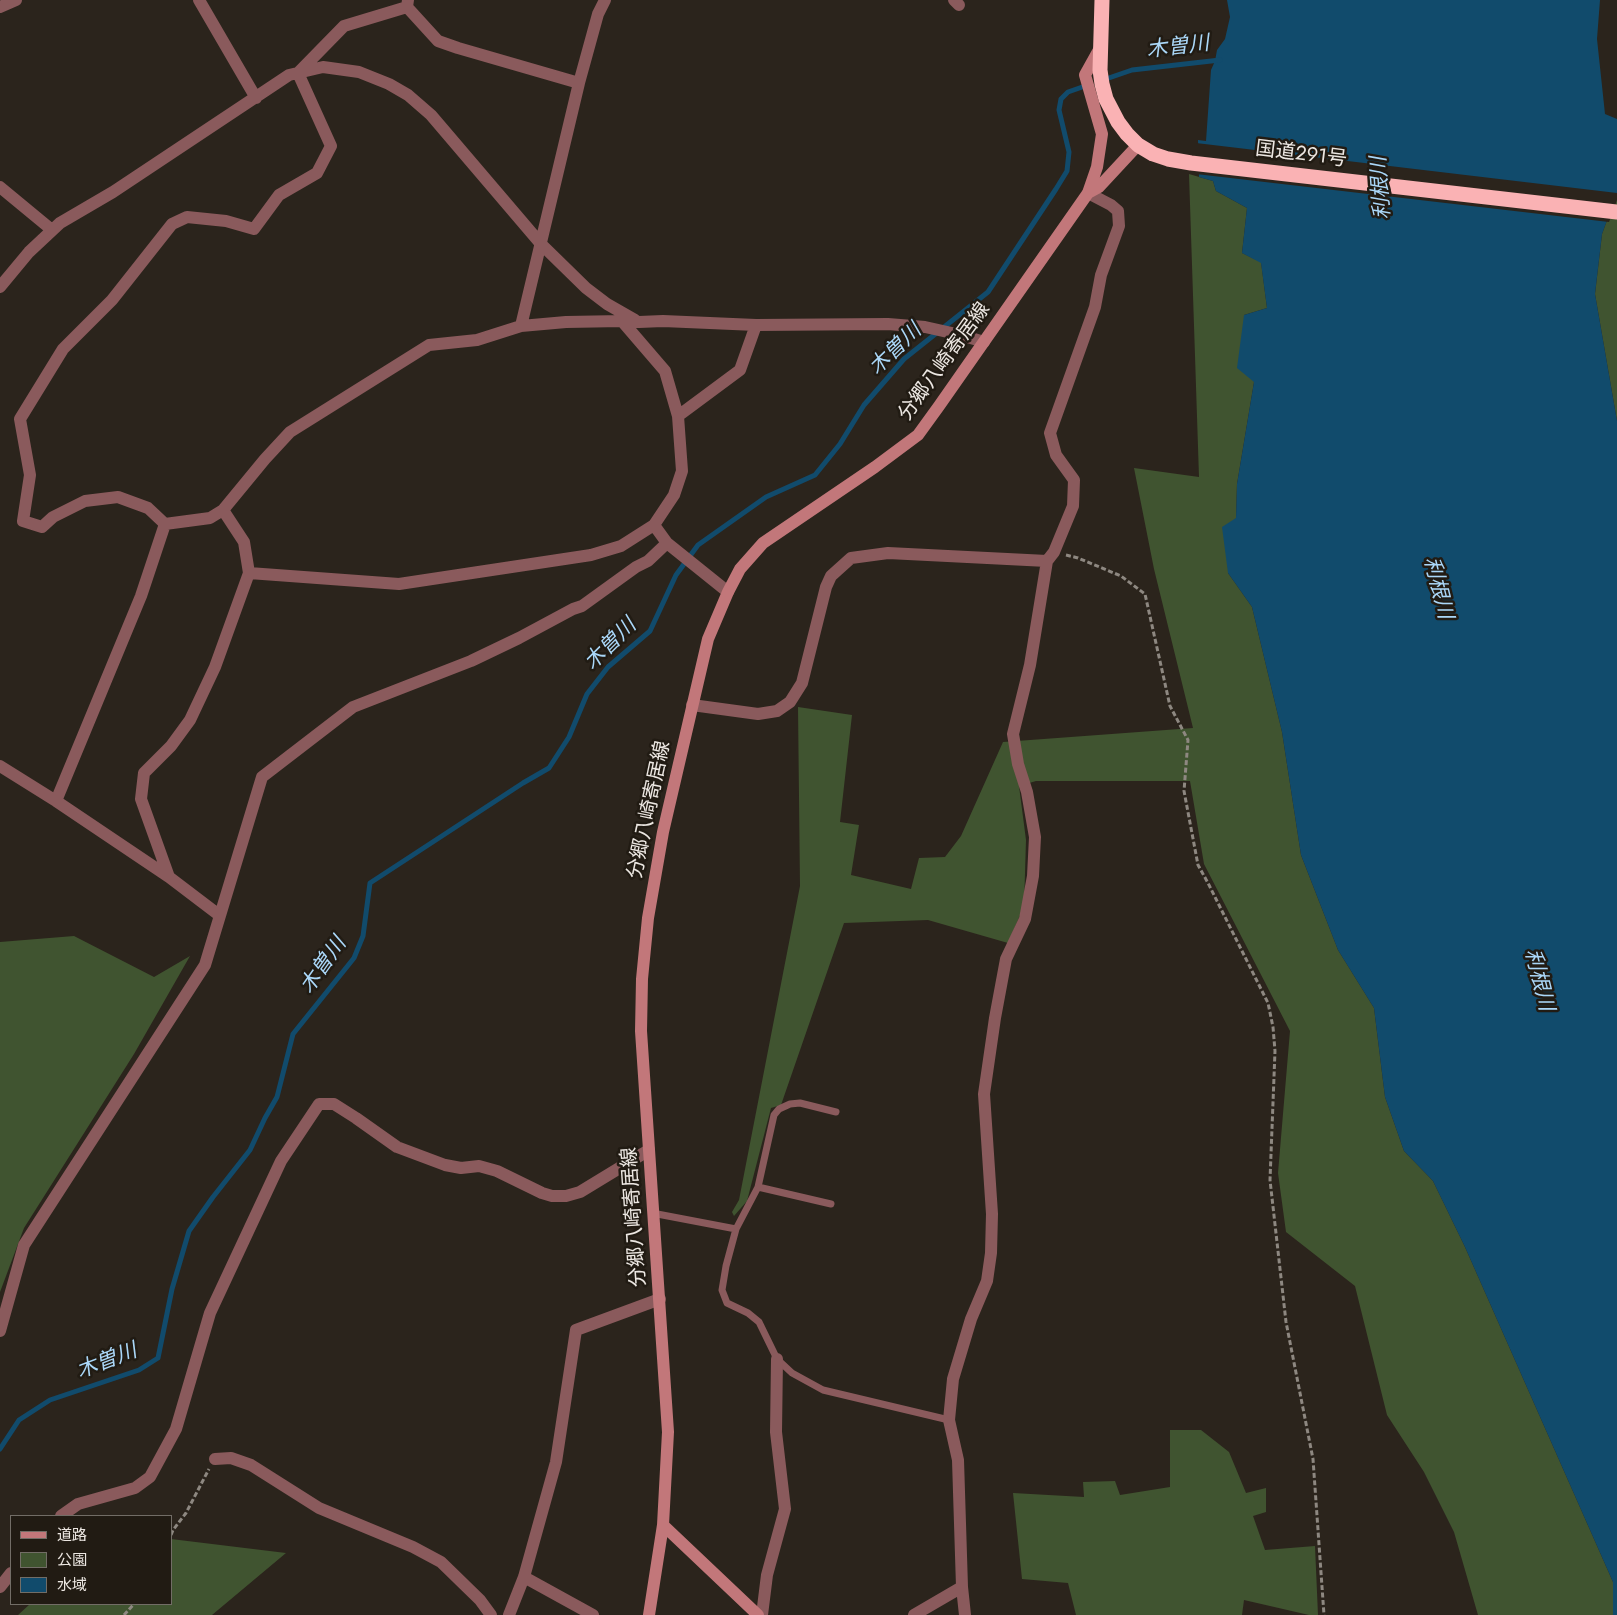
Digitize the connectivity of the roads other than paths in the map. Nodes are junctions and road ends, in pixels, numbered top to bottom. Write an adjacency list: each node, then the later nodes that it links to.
1 (16, 0): 6 (street)
2 (200, 0): 11 (street)
3 (605, 0): 9 (street)
4 (1102, 0): 7 (highway, 国道291号)
5 (407, 4): 8 (street); 9 (street)
6 (0, 6)
7 (1100, 48): 10 (highway, 国道291号); 10 (main road)
8 (298, 73): 11 (street); 17 (street); 26 (street)
9 (578, 83): 17 (street)
10 (1097, 94): 12 (highway, 国道291号); 14 (main road)
11 (256, 98): 16 (street)
12 (1138, 145): 14 (main road, 分郷八崎寄居線); 15 (highway, 国道291号)
13 (0, 186): 16 (street)
14 (1088, 193): 23 (main road, 分郷八崎寄居線); 29 (street)
15 (1617, 212)
16 (52, 230): 18 (street)
17 (541, 244): 20 (street); 22 (street)
18 (0, 287)
19 (622, 321): 20 (street); 22 (street); 24 (street)
20 (639, 322): 21 (street)
21 (756, 325): 23 (street); 24 (street)
22 (521, 326): 25 (street)
23 (984, 342): 31 (main road, 分郷八崎寄居線)
24 (678, 416): 27 (street)
25 (223, 510): 26 (street); 30 (street)
26 (165, 524): 34 (street)
27 (654, 525): 28 (street); 30 (street)
28 (671, 547): 31 (street); 36 (street)
29 (1050, 557): 32 (street); 46 (street)
30 (249, 573): 35 (street)
31 (728, 592): 32 (main road, 分郷八崎寄居線)
32 (692, 705): 38 (main road, 分郷八崎寄居線)
33 (0, 766): 34 (street)
34 (56, 801): 35 (street)
35 (169, 877): 36 (street)
36 (219, 915): 44 (street)
37 (836, 1112): 39 (lane)
38 (650, 1150): 41 (main road, 分郷八崎寄居線); 48 (street)
39 (758, 1186): 40 (lane); 42 (lane)
40 (831, 1204)
41 (652, 1213): 42 (lane); 43 (main road, 分郷八崎寄居線)
42 (736, 1229): 45 (lane)
43 (660, 1299): 49 (main road, 分郷八崎寄居線); 51 (street)
44 (0, 1331)
45 (777, 1359): 46 (lane); 58 (street)
46 (949, 1420): 53 (street)
47 (215, 1459): 54 (street)
48 (63, 1515)
49 (662, 1525): 57 (main road, 分郷八崎寄居線); 58 (main road)
50 (10, 1574): 52 (street)
51 (524, 1577): 55 (street); 56 (street)
52 (0, 1587)
53 (962, 1587): 59 (street); 60 (street)
54 (491, 1615)
55 (509, 1615)
56 (593, 1615)
57 (649, 1615)
58 (760, 1615)
59 (914, 1615)
60 (965, 1615)

